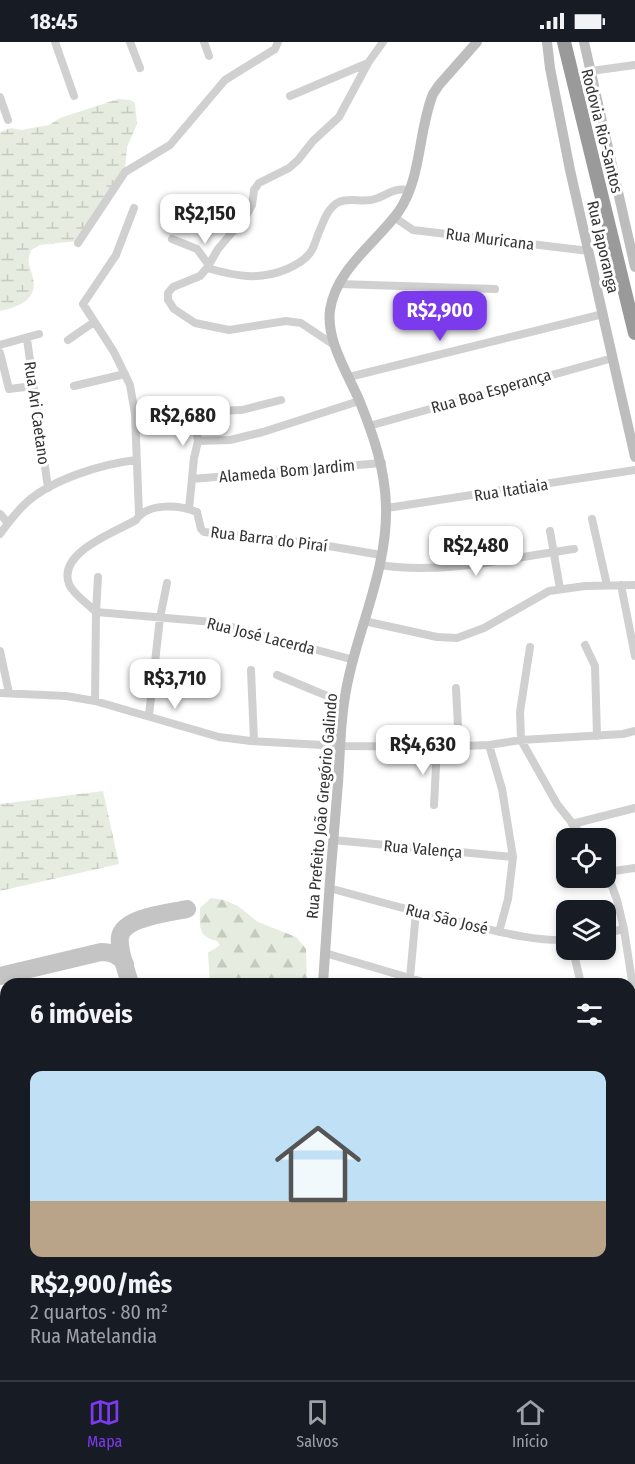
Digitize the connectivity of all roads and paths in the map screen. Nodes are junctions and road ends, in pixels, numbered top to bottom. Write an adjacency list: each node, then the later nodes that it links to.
1 (55, 42): 15 (street)
2 (130, 42): 13 (street)
3 (204, 42): 10 (street)
4 (278, 42): 23 (street)
5 (383, 42): 11 (street)
6 (477, 42): 19 (main road, Rua Prefeito João Gregório Galindo)
7 (547, 42): 24 (main road, Rua Japoranga)
8 (564, 42): 31 (highway, Rodovia Rio-Santos)
9 (584, 42): 14 (main road)
10 (208, 56)
11 (368, 63): 16 (street); 25 (street)
12 (635, 64): 14 (street)
13 (140, 68)
14 (591, 71): 26 (main road)
15 (74, 96)
16 (290, 96)
17 (0, 97): 18 (street)
18 (8, 120)
19 (410, 190): 21 (main road, Rua Prefeito João Gregório Galindo); 25 (street)
20 (134, 208): 30 (street)
21 (394, 217): 24 (street, Rua Muricana); 27 (main road, Rua Prefeito João Gregório Galindo)
22 (172, 239): 25 (street)
23 (78, 243)
24 (589, 251): 29 (main road, Rua Japoranga)
25 (207, 266): 36 (street)
26 (635, 267)
27 (339, 284): 28 (street); 36 (main road, Rua Prefeito João Gregório Galindo)
28 (495, 289)
29 (603, 314): 38 (main road, Rua Japoranga); 40 (street)
30 (94, 322): 34 (street); 39 (street)
31 (635, 333)
32 (39, 334): 33 (street)
33 (27, 339): 35 (street); 41 (street, Rua Ari Caetano)
34 (68, 340)
35 (0, 345)
36 (335, 346): 40 (main road, Rua Prefeito João Gregório Galindo)
37 (0, 353): 41 (street)
38 (613, 358): 47 (street, Rua Boa Esperança); 49 (main road, Rua Japoranga)
39 (125, 374): 42 (street); 46 (street)
40 (349, 377): 44 (main road, Rua Prefeito João Gregório Galindo)
41 (33, 386): 54 (street, Rua Ari Caetano)
42 (74, 386)
43 (281, 400): 45 (street)
44 (359, 401): 47 (main road, Rua Prefeito João Gregório Galindo); 48 (street)
45 (194, 413): 46 (street); 48 (street)
46 (135, 414): 50 (street)
47 (369, 426): 51 (main road, Rua Prefeito João Gregório Galindo)
48 (198, 441): 53 (street)
49 (635, 457)
50 (136, 460): 54 (street); 58 (street)
51 (382, 463): 53 (street, Alameda Bom Jardim); 55 (main road, Rua Prefeito João Gregório Galindo)
52 (635, 470): 55 (street, Rua Itatiaia)
53 (192, 479): 56 (street)
54 (48, 488): 60 (street)
55 (387, 508): 65 (main road, Rua Prefeito João Gregório Galindo)
56 (189, 509): 58 (street); 65 (street, Rua Barra do Piraí)
57 (0, 514): 60 (street)
58 (140, 514): 72 (street)
59 (592, 519): 68 (street)
60 (8, 523): 62 (street)
61 (550, 531): 64 (street)
62 (0, 534)
63 (574, 549): 64 (street)
64 (554, 552): 65 (street); 71 (street)
65 (380, 560): 74 (main road, Rua Prefeito João Gregório Galindo)
66 (98, 577): 72 (street)
67 (167, 583): 73 (street)
68 (607, 585): 69 (street); 71 (street)
69 (621, 585): 70 (street); 78 (street)
70 (635, 585)
71 (560, 589): 74 (street)
72 (96, 612): 73 (street, Rua José Lacerda); 85 (street)
73 (160, 618): 79 (street, Rua José Lacerda); 87 (street)
74 (364, 621): 79 (main road, Rua Prefeito João Gregório Galindo)
75 (585, 645): 89 (street)
76 (530, 648): 90 (street)
77 (0, 651): 84 (street)
78 (635, 656)
79 (354, 660): 86 (main road, Rua Prefeito João Gregório Galindo)
80 (251, 670): 91 (street)
81 (277, 675): 86 (street)
82 (456, 688): 95 (street)
83 (0, 693): 84 (street)
84 (9, 693): 85 (street)
85 (95, 701): 87 (street)
86 (344, 703): 93 (main road, Rua Prefeito João Gregório Galindo)
87 (149, 715): 91 (street)
88 (635, 730): 89 (street)
89 (597, 736): 90 (street)
90 (521, 740): 92 (street); 98 (street)
91 (254, 741): 93 (street)
92 (489, 745): 95 (street); 101 (street)
93 (340, 746): 94 (street); 100 (main road, Rua Prefeito João Gregório Galindo)
94 (437, 747): 95 (street); 96 (street)
95 (459, 747)
96 (434, 805)
97 (635, 808): 98 (street)
98 (573, 824): 99 (street)
99 (576, 828)
100 (333, 840): 101 (street, Rua Valença); 104 (main road, Rua Prefeito João Gregório Galindo)
101 (513, 857): 109 (street)
102 (635, 868): 103 (street)
103 (616, 870)
104 (329, 888): 106 (street, Rua São José); 111 (main road, Rua Prefeito João Gregório Galindo)
105 (613, 888): 107 (street)
106 (416, 912): 109 (street, Rua São José); 114 (street)
107 (624, 929): 108 (street); 116 (street)
108 (616, 931)
109 (499, 932): 110 (street, Rua São José)
110 (556, 941)
111 (325, 953): 113 (main road, Rua Prefeito João Gregório Galindo); 114 (street)
112 (575, 960): 115 (street)
113 (323, 978)
114 (410, 978)
115 (580, 978)
116 (631, 978)

